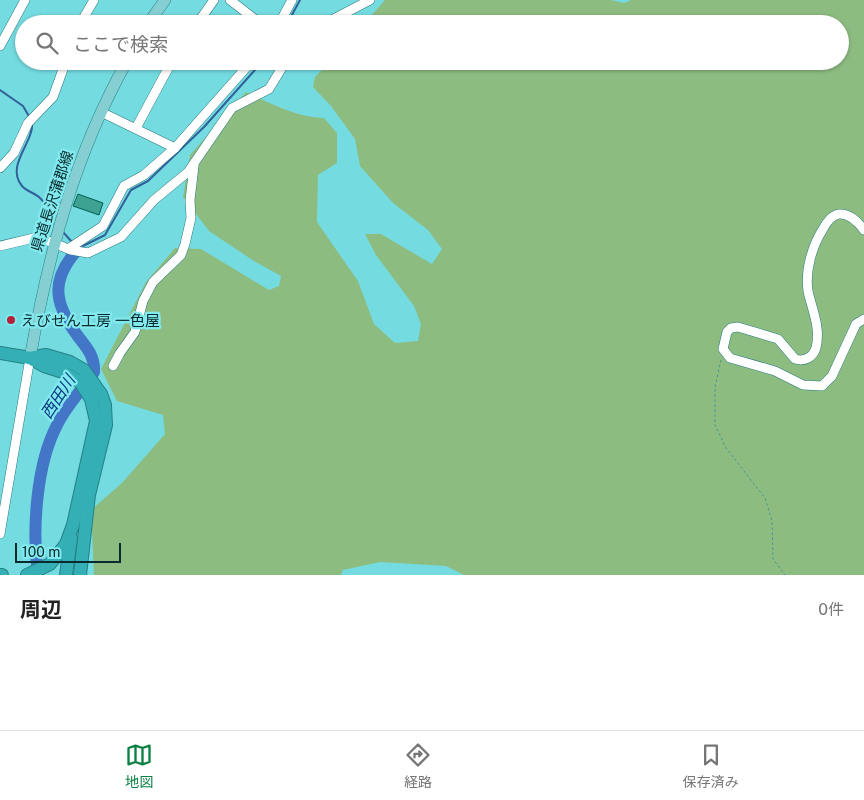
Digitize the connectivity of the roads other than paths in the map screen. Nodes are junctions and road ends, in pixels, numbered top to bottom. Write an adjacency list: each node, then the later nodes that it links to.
1 (25, 0): 8 (street)
2 (94, 0): 9 (street)
3 (165, 0): 10 (main road)
4 (214, 0): 11 (street)
5 (230, 0): 12 (street)
6 (292, 0): 13 (street)
7 (370, 0): 14 (street)
8 (17, 15)
9 (85, 15)
10 (154, 15)
11 (203, 15)
12 (249, 15)
13 (284, 15)
14 (341, 15)
15 (15, 18): 16 (street)
16 (0, 46)
17 (63, 70): 26 (street)
18 (122, 70): 22 (main road, 県道長沢蒲郡線)
19 (167, 70): 23 (street)
20 (244, 70): 24 (street)
21 (281, 70): 25 (street)
22 (101, 112): 23 (street); 28 (main road, 県道長沢蒲郡線)
23 (136, 128): 24 (street)
24 (175, 148): 30 (street)
25 (195, 163): 30 (street); 34 (street)
26 (0, 168)
27 (864, 230): 31 (street)
28 (56, 232): 29 (street); 30 (street); 33 (main road, 県道長沢蒲郡線)
29 (0, 246)
30 (72, 247)
31 (864, 319)
32 (0, 352): 33 (highway)
33 (30, 358): 35 (highway); 35 (highway); 37 (street)
34 (113, 366)
35 (96, 396): 36 (highway); 38 (highway)
36 (73, 525): 39 (highway); 40 (highway)
37 (0, 534)
38 (82, 543): 41 (highway); 42 (highway)
39 (27, 575)
40 (66, 575)
41 (80, 575)
42 (85, 575)

